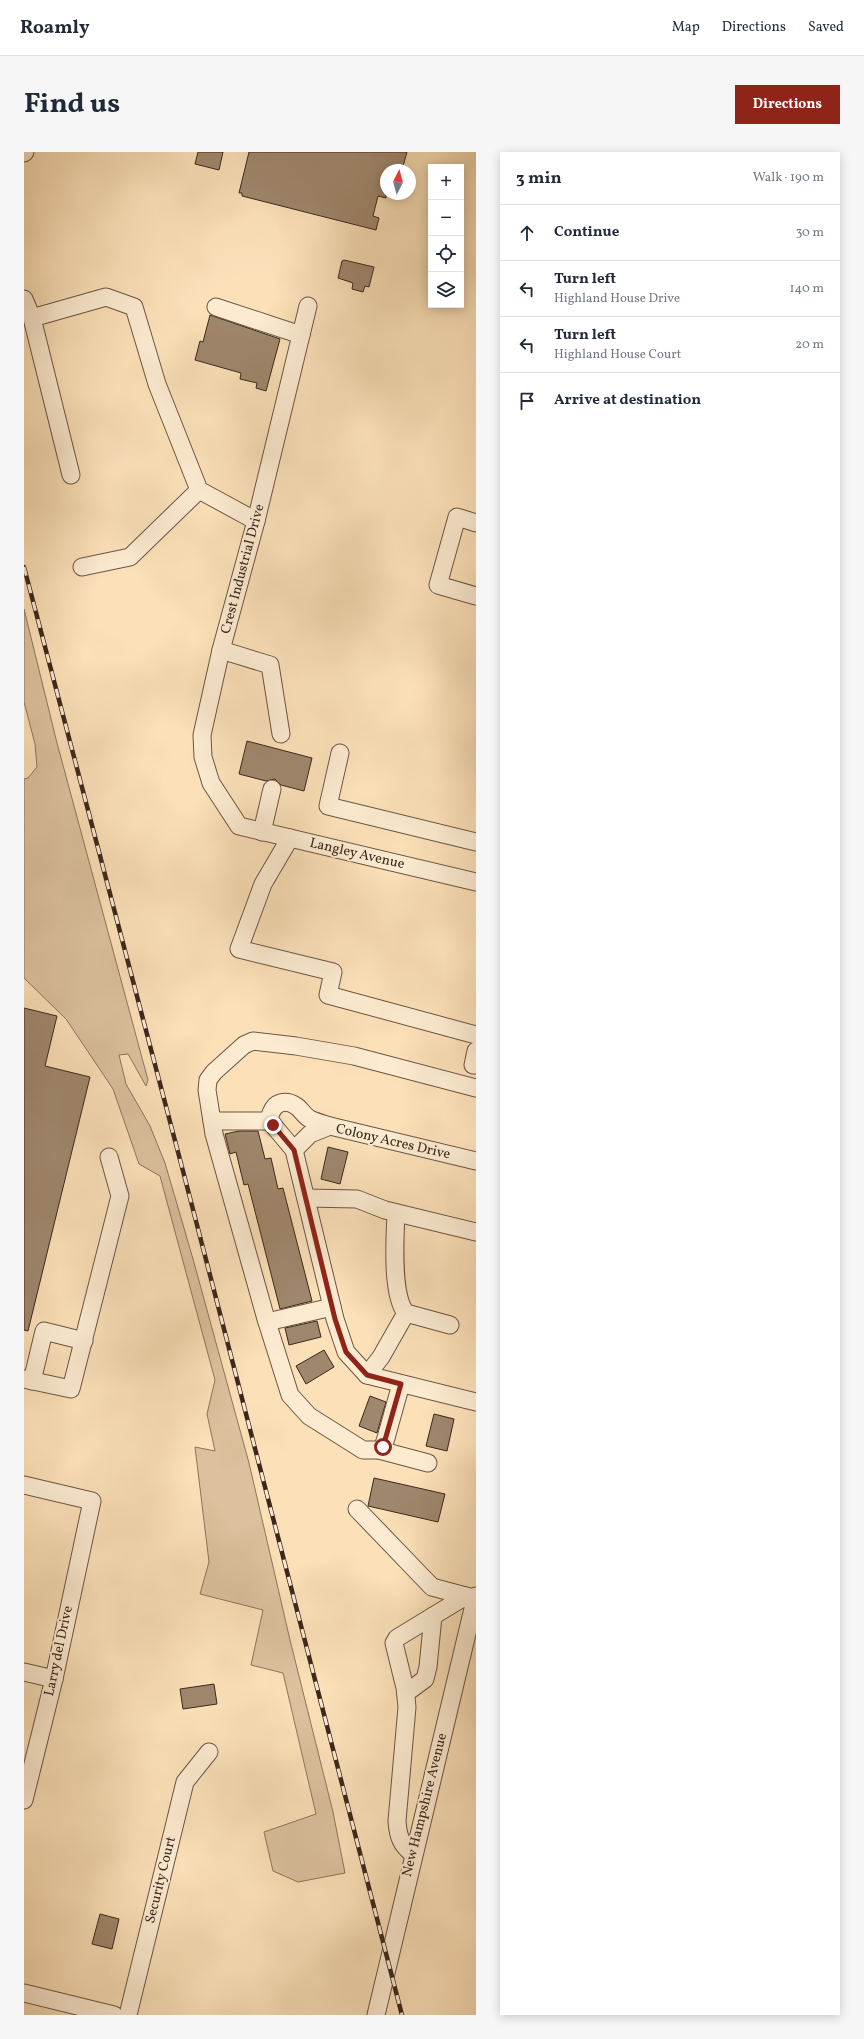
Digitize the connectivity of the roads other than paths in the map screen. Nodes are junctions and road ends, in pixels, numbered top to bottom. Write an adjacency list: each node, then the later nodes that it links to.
1 (24, 299): 4 (street)
2 (308, 306): 5 (street, Crest Industrial Drive)
3 (216, 307): 5 (street)
4 (32, 318): 6 (street); 7 (street)
5 (302, 335): 8 (street, Crest Industrial Drive)
6 (71, 475)
7 (199, 490): 8 (street); 10 (street)
8 (256, 521): 12 (street, Crest Industrial Drive)
9 (476, 523): 11 (street)
10 (82, 567)
11 (476, 596)
12 (221, 650): 13 (street); 16 (street, Crest Industrial Drive)
13 (281, 734)
14 (340, 753): 19 (street)
15 (272, 789): 17 (street)
16 (239, 826): 17 (street, Langley Avenue)
17 (262, 832): 18 (street, Langley Avenue)
18 (290, 838): 20 (street, Langley Avenue); 21 (street)
19 (476, 842)
20 (476, 882)
21 (476, 1035)
22 (476, 1051): 23 (street)
23 (476, 1065)
24 (476, 1088): 26 (street)
25 (270, 1121): 26 (street); 27 (street); 28 (street)
26 (212, 1122): 36 (street)
27 (330, 1126): 28 (street, Colony Acres Drive); 30 (street, Colony Acres Drive)
28 (294, 1150): 31 (street)
29 (109, 1157): 38 (street)
30 (476, 1160)
31 (306, 1198): 32 (street); 34 (street)
32 (396, 1213): 33 (street); 35 (street)
33 (475, 1227)
34 (332, 1308): 36 (street); 39 (street)
35 (406, 1313): 37 (street); 39 (street)
36 (267, 1322): 43 (street)
37 (450, 1325)
38 (84, 1341): 40 (street); 40 (street)
39 (367, 1375): 41 (street)
40 (28, 1380)
41 (401, 1384): 42 (street); 43 (street)
42 (476, 1402)
43 (379, 1450): 44 (street)
44 (428, 1463)
45 (24, 1485): 50 (street, Larry del Drive)
46 (357, 1509): 47 (street)
47 (472, 1597): 48 (street); 54 (street, New Hampshire Avenue)
48 (433, 1616): 51 (street); 51 (street)
49 (24, 1672): 50 (street)
50 (54, 1680): 53 (street, Larry del Drive)
51 (406, 1692): 54 (street)
52 (209, 1752): 57 (street, Security Court)
53 (24, 1800)
54 (413, 1854): 58 (street, New Hampshire Avenue)
55 (24, 1993): 56 (street)
56 (114, 2015)
57 (128, 2015)
58 (376, 2015)

